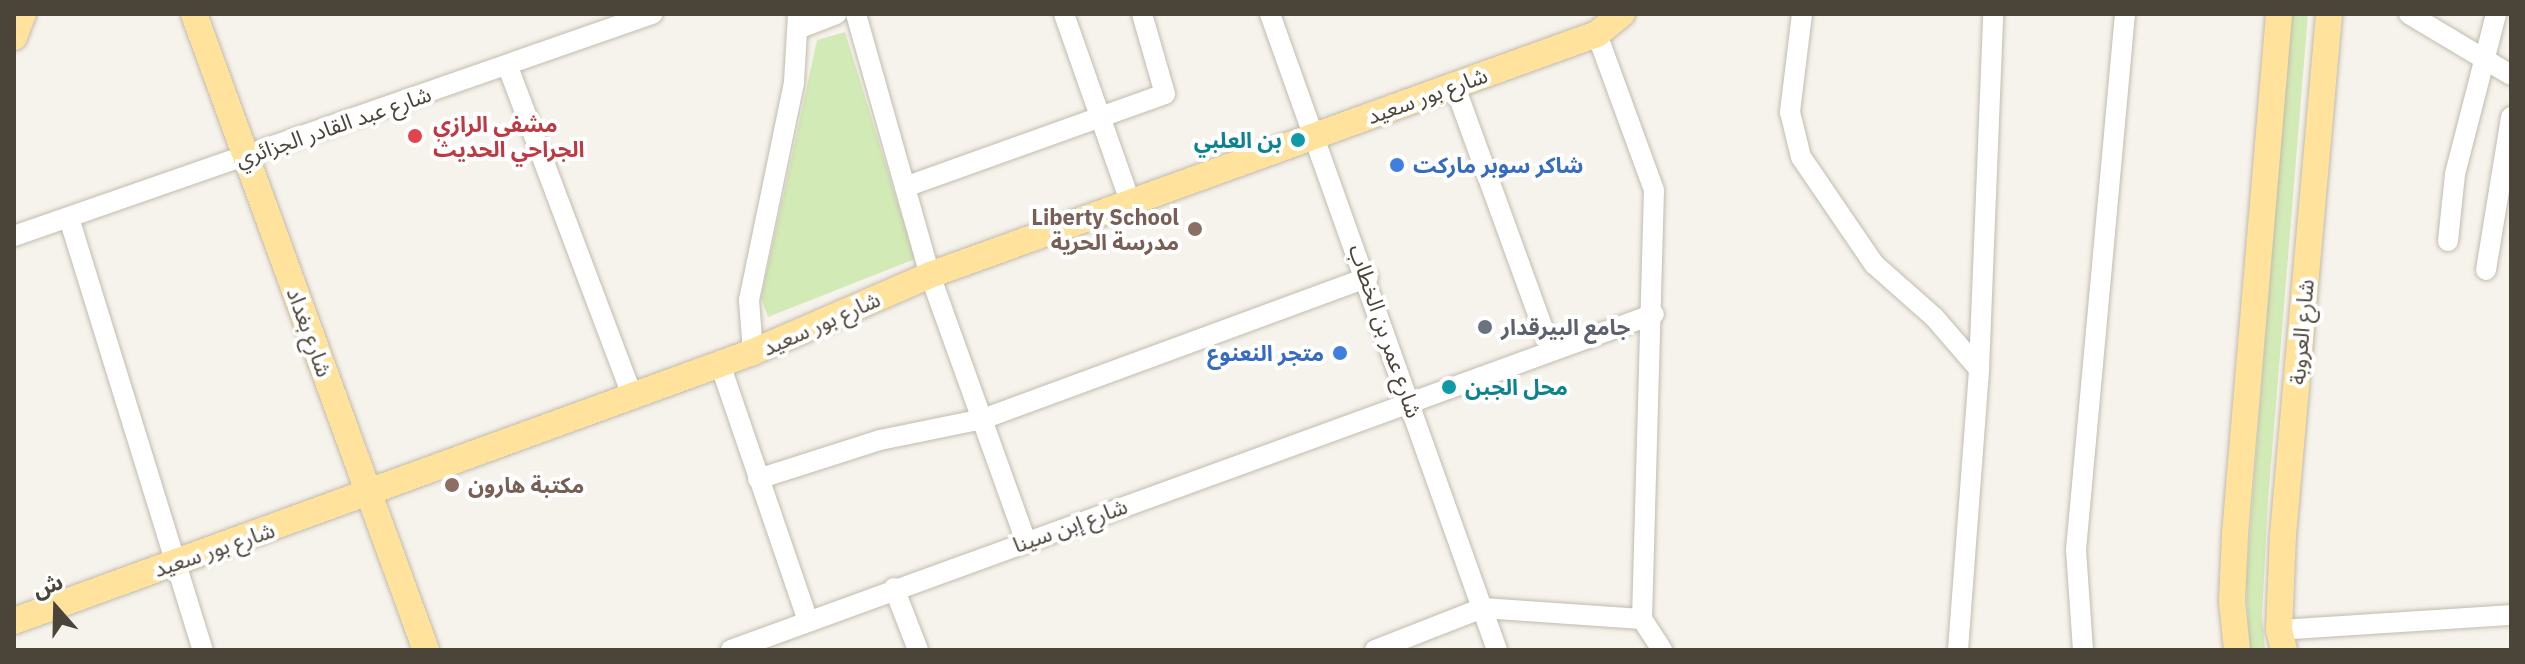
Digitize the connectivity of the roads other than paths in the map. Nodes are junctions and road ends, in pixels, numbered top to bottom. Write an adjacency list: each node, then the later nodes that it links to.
1 (23, 14): 20 (main road)
2 (194, 14): 28 (main road, شارع بغداد)
3 (652, 14): 18 (street, شارع عبد القادر الجزائري)
4 (836, 14): 17 (street)
5 (856, 14): 29 (street)
6 (1064, 14): 25 (street)
7 (1142, 14): 25 (street)
8 (1270, 14): 27 (street, شارع عمر بن الخطاب)
9 (1622, 14): 19 (main road, شارع بور سعيد)
10 (1802, 14): 41 (street)
11 (1993, 14): 41 (street)
12 (2125, 14): 64 (street)
13 (2279, 14): 65 (main road)
14 (2329, 14): 55 (main road, شارع العروبة)
15 (2409, 14): 21 (street)
16 (2496, 14): 21 (street)
17 (799, 21): 39 (street)
18 (604, 23): 22 (street, شارع عبد القادر الجزائري)
19 (1597, 34): 24 (main road, شارع بور سعيد); 37 (street)
20 (14, 37)
21 (2482, 56): 23 (street); 33 (street)
22 (508, 67): 28 (street, شارع عبد القادر الجزائري); 42 (street)
23 (2511, 75)
24 (1454, 84): 27 (main road, شارع بور سعيد); 38 (street)
25 (1100, 117): 29 (street); 30 (street)
26 (2511, 117): 34 (street)
27 (1316, 136): 30 (main road, شارع بور سعيد); 36 (street, شارع عمر بن الخطاب)
28 (245, 156): 31 (street, شارع عبد القادر الجزائري); 46 (main road, شارع بغداد)
29 (905, 187): 35 (street)
30 (1130, 201): 35 (main road, شارع بور سعيد)
31 (69, 218): 32 (street, شارع عبد القادر الجزائري); 48 (street)
32 (14, 236)
33 (2448, 241)
34 (2486, 270)
35 (930, 275): 39 (main road, شارع بور سعيد); 44 (street)
36 (1368, 277): 43 (street, شارع عمر بن الخطاب); 44 (street)
37 (1654, 314): 38 (street, شارع إبن سينا); 52 (street)
38 (1551, 350): 43 (street, شارع إبن سينا)
39 (753, 352): 40 (main road, شارع بور سعيد)
40 (720, 364): 42 (main road, شارع بور سعيد); 45 (street)
41 (1979, 369): 63 (street)
42 (632, 396): 46 (main road, شارع بور سعيد)
43 (1410, 401): 47 (street, شارع إبن سينا); 50 (street, شارع عمر بن الخطاب)
44 (983, 419): 45 (street); 47 (street)
45 (758, 479): 54 (street)
46 (371, 495): 48 (main road, شارع بور سعيد); 57 (main road, شارع بغداد)
47 (1026, 541): 49 (street, شارع إبن سينا)
48 (175, 562): 53 (main road, شارع بور سعيد); 56 (street)
49 (894, 588): 54 (street, شارع إبن سينا); 59 (street)
50 (1483, 608): 52 (street); 60 (street); 61 (street, شارع عمر بن الخطاب)
51 (2511, 615): 55 (street)
52 (1642, 619): 62 (street)
53 (14, 621)
54 (808, 621): 58 (street, شارع إبن سينا)
55 (2282, 640)
56 (203, 650)
57 (426, 650)
58 (731, 650)
59 (918, 650)
60 (1375, 650)
61 (1497, 650)
62 (1662, 650)
63 (1958, 650)
64 (2083, 650)
65 (2237, 650)

